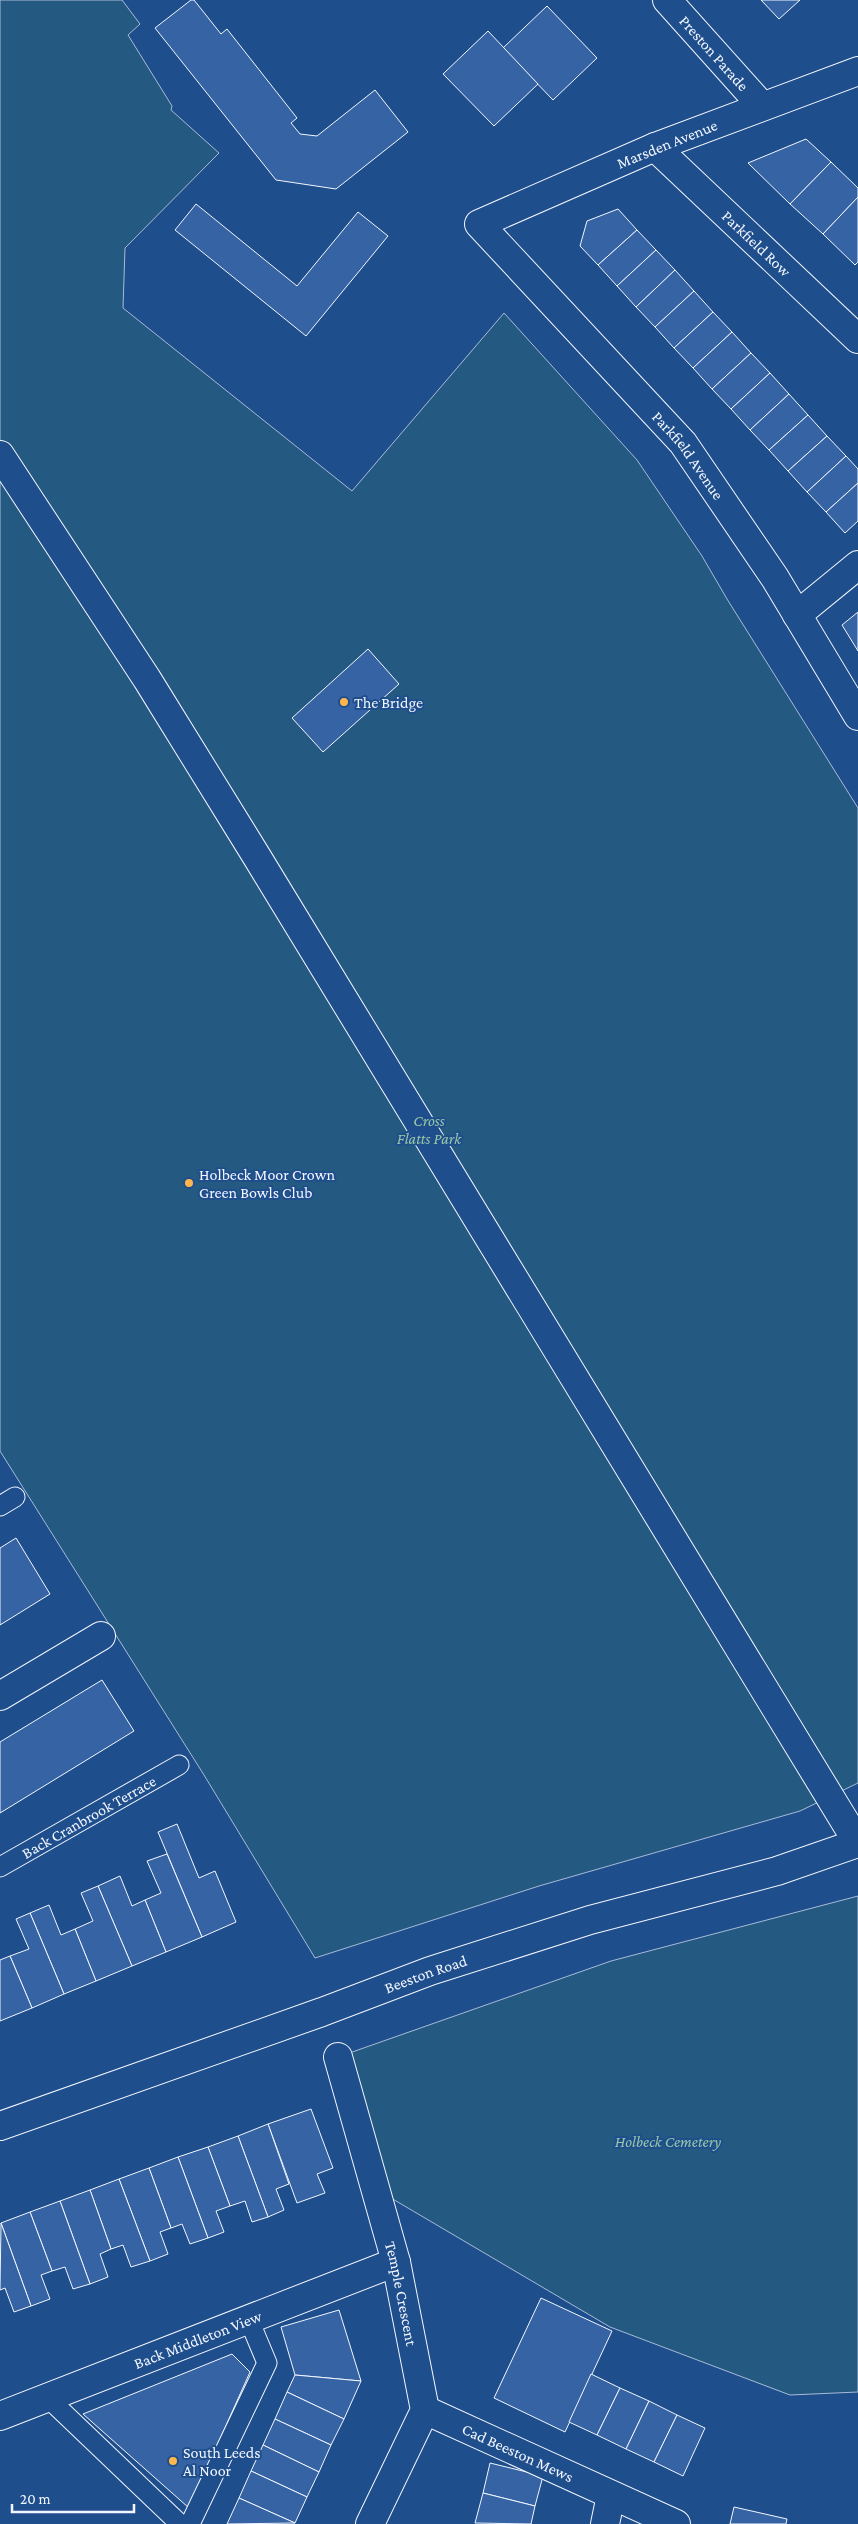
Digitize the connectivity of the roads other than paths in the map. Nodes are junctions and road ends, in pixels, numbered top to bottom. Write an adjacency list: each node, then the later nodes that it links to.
1 (667, 0): 3 (street, Preston Parade)
2 (853, 80): 3 (street, Marsden Avenue)
3 (762, 106): 4 (street, Marsden Avenue)
4 (655, 147): 5 (street, Marsden Avenue); 6 (street, Parkfield Row)
5 (479, 224): 9 (street, Parkfield Avenue)
6 (858, 339)
7 (0, 455): 14 (street)
8 (858, 565): 9 (street)
9 (797, 615): 10 (street, Parkfield Avenue)
10 (858, 716)
11 (101, 1636): 12 (street)
12 (0, 1696)
13 (179, 1765): 15 (lane, Back Cranbrook Terrace)
14 (858, 1843): 17 (street, Beeston Road)
15 (0, 1867)
16 (338, 2057): 18 (street, Temple Crescent)
17 (0, 2126)
18 (396, 2262): 19 (street, Back Middleton View); 21 (street, Temple Crescent)
19 (249, 2320): 20 (street, Back Middleton View); 25 (lane)
20 (48, 2398): 22 (street, Back Middleton View); 24 (lane)
21 (425, 2410): 23 (street, Cad Beeston Mews); 26 (street)
22 (0, 2416)
23 (611, 2494): 27 (street); 28 (street, Cad Beeston Mews)
24 (180, 2524)
25 (190, 2524)
26 (370, 2524)
27 (605, 2524)
28 (676, 2524)

